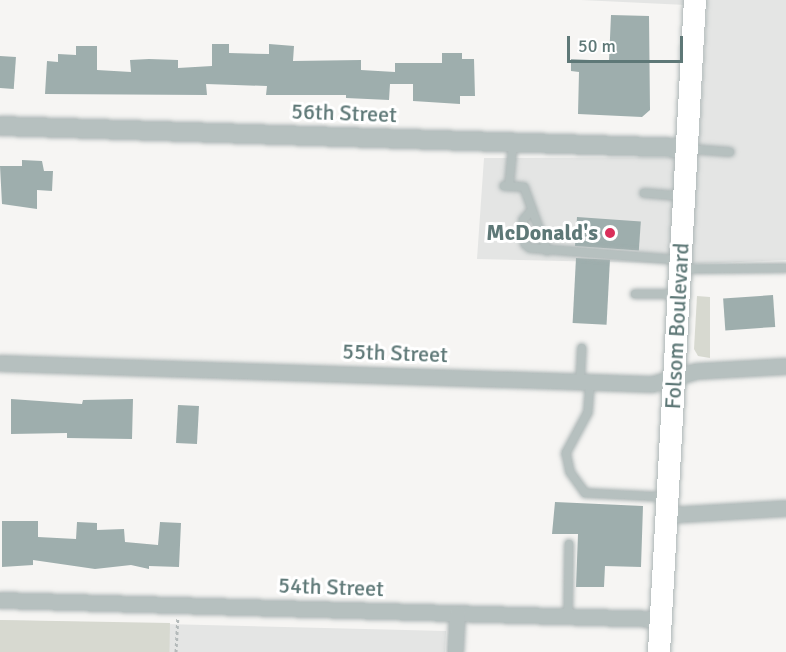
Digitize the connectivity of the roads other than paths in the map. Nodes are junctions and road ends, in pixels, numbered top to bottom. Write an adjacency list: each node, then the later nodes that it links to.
1 (695, 0): 4 (main road, Folsom Boulevard)
2 (0, 126): 3 (street, 56th Street)
3 (513, 143): 4 (street, 56th Street); 8 (lane)
4 (686, 148): 5 (lane); 7 (main road, Folsom Boulevard)
5 (730, 152)
6 (644, 194): 7 (lane)
7 (683, 196): 10 (main road, Folsom Boulevard)
8 (532, 210): 9 (lane); 9 (lane)
9 (548, 251): 10 (lane)
10 (679, 265): 11 (lane); 13 (main road, Folsom Boulevard)
11 (786, 268)
12 (635, 294): 13 (lane)
13 (677, 294): 17 (main road, Folsom Boulevard)
14 (582, 348): 18 (lane)
15 (0, 363): 18 (street, 55th Street)
16 (786, 366): 17 (street, 55th Street)
17 (675, 378): 18 (street, 55th Street); 19 (main road, Folsom Boulevard)
18 (585, 382): 19 (lane)
19 (668, 506): 20 (street); 25 (main road, Folsom Boulevard)
20 (786, 508)
21 (569, 544): 24 (lane)
22 (0, 600): 23 (street, 54th Street)
23 (457, 614): 24 (street, 54th Street); 26 (street)
24 (568, 616): 25 (street, 54th Street)
25 (660, 619): 27 (main road, Folsom Boulevard)
26 (455, 652)
27 (659, 652)

